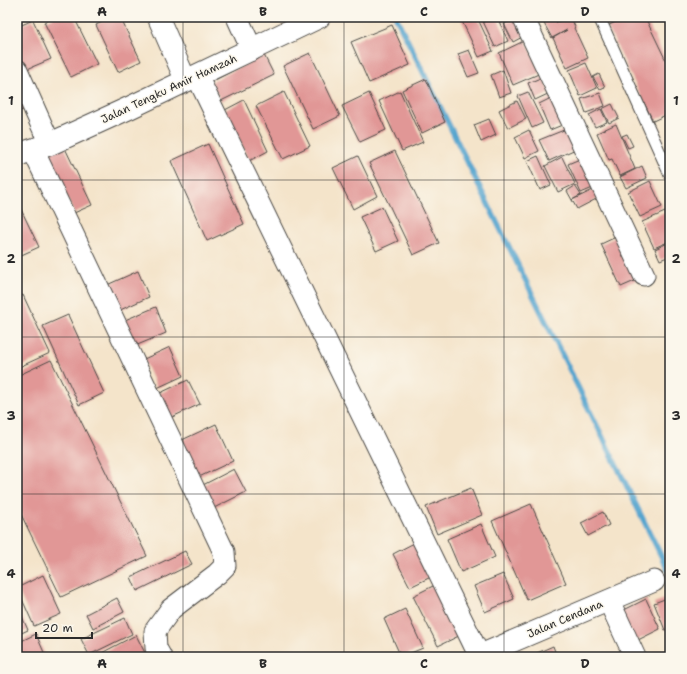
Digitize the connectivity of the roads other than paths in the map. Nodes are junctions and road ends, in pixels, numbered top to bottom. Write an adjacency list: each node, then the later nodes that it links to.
1 (158, 17): 8 (street)
2 (237, 17): 6 (street)
3 (319, 17): 6 (main road, Jalan Tengku Amir Hamzah)
4 (523, 17): 11 (street)
5 (600, 17): 10 (lane)
6 (252, 50): 8 (main road, Jalan Tengku Amir Hamzah)
7 (17, 70): 9 (street)
8 (191, 79): 9 (main road, Jalan Tengku Amir Hamzah); 15 (street)
9 (33, 149): 14 (street)
10 (670, 175)
11 (644, 275)
12 (654, 581): 13 (street, Jalan Cendana)
13 (609, 601): 15 (street, Jalan Cendana); 16 (street)
14 (161, 657)
15 (478, 657)
16 (635, 657)

